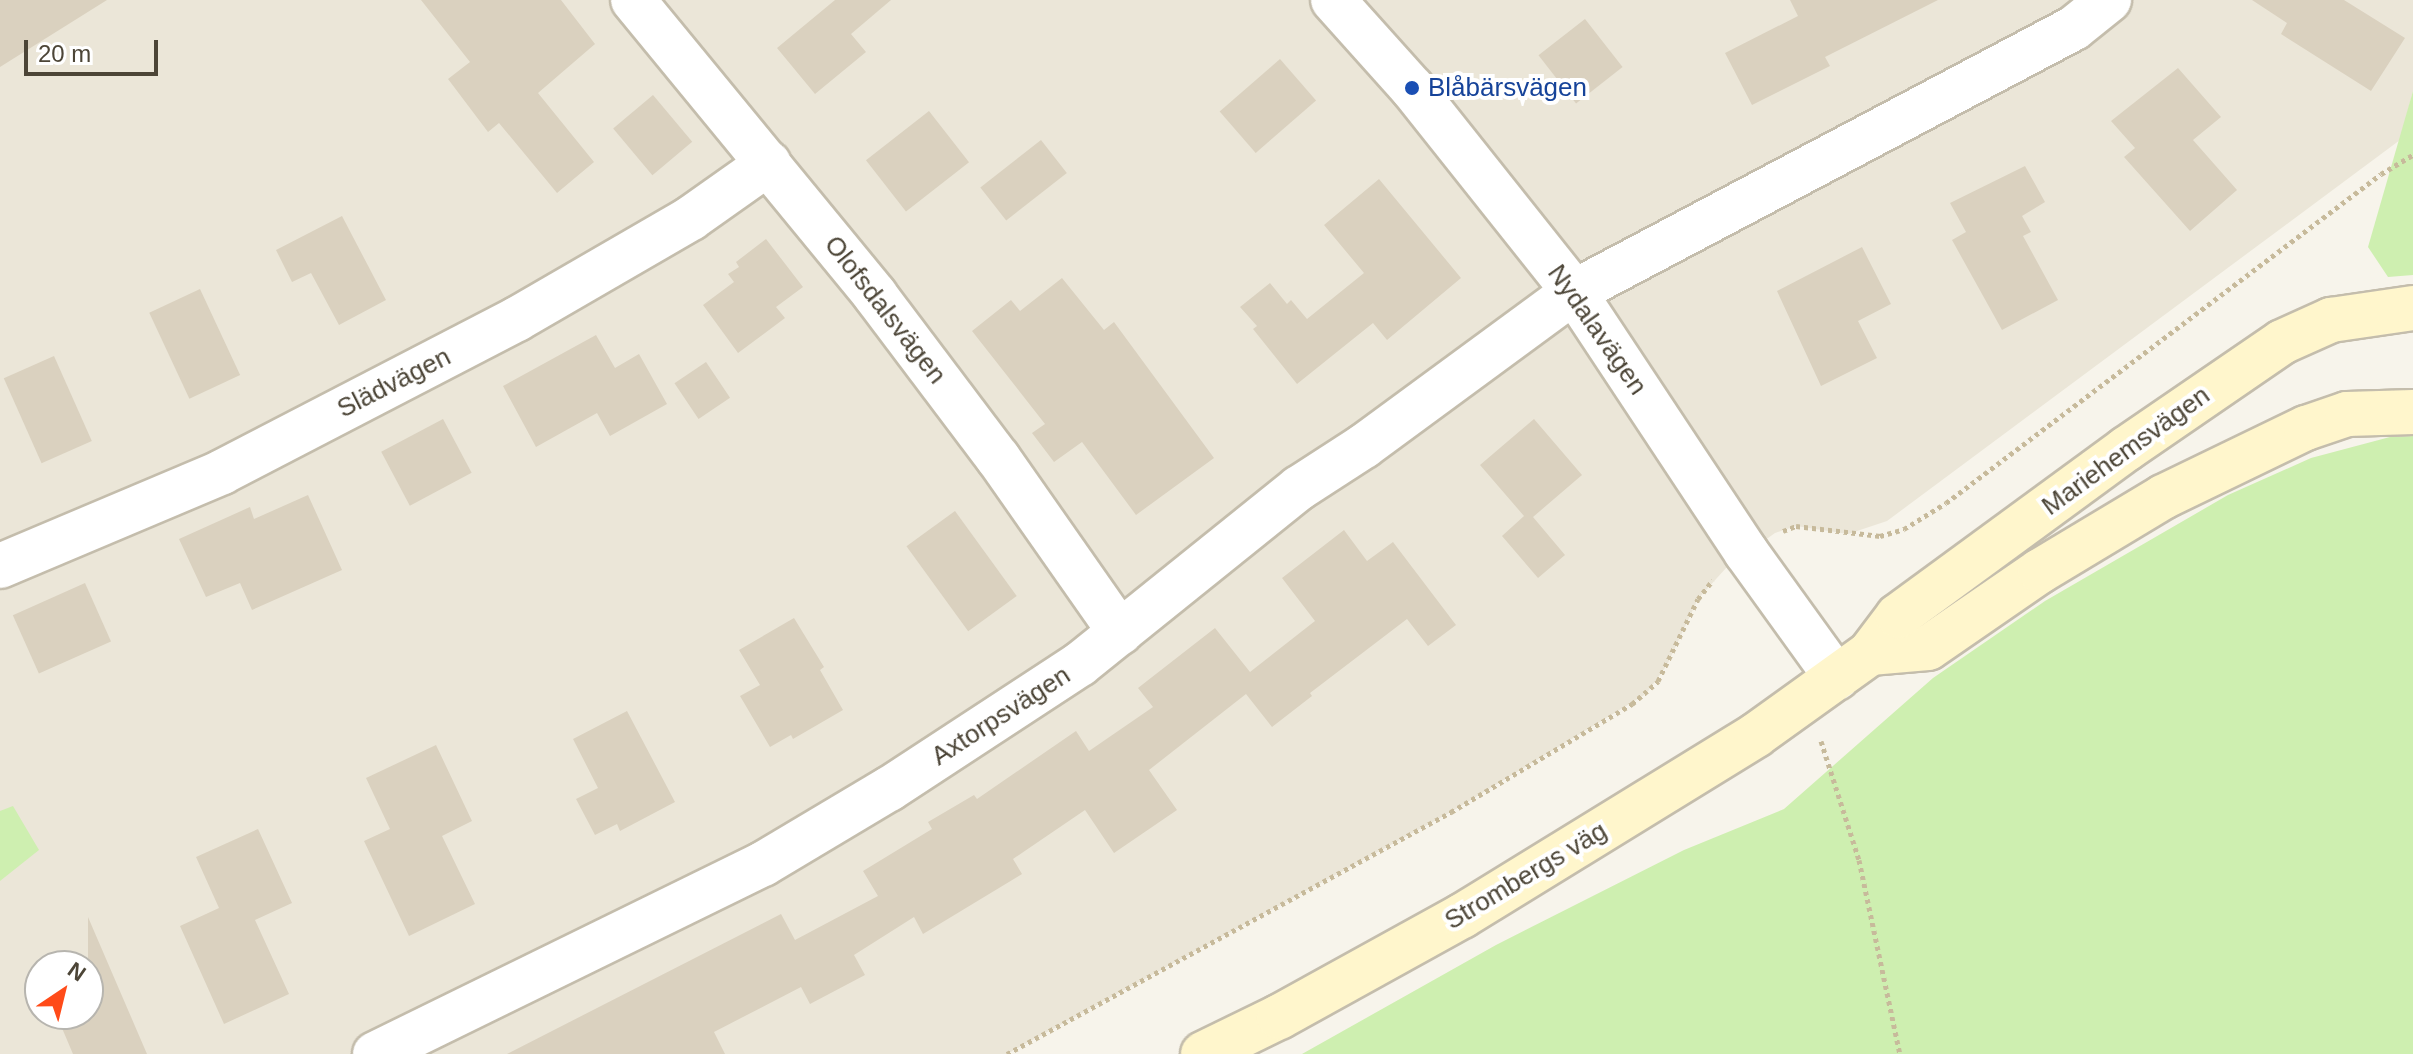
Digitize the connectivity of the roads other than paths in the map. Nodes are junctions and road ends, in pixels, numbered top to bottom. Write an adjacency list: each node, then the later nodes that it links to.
1 (633, 0): 4 (street, Olofsdalsvägen)
2 (1333, 0): 5 (street, Nydalavägen)
3 (2109, 0): 5 (street)
4 (769, 163): 8 (street, Slädvägen); 9 (street, Olofsdalsvägen)
5 (1574, 292): 9 (street, Axtorpsvägen); 10 (street, Nydalavägen)
6 (2413, 308): 10 (street, Mariehemsvägen)
7 (2413, 412): 10 (street, Mariehemsvägen)
8 (0, 566)
9 (1120, 632): 11 (street, Axtorpsvägen)
10 (1838, 677): 12 (street, Strombergs väg)
11 (375, 1054)
12 (1203, 1054)

